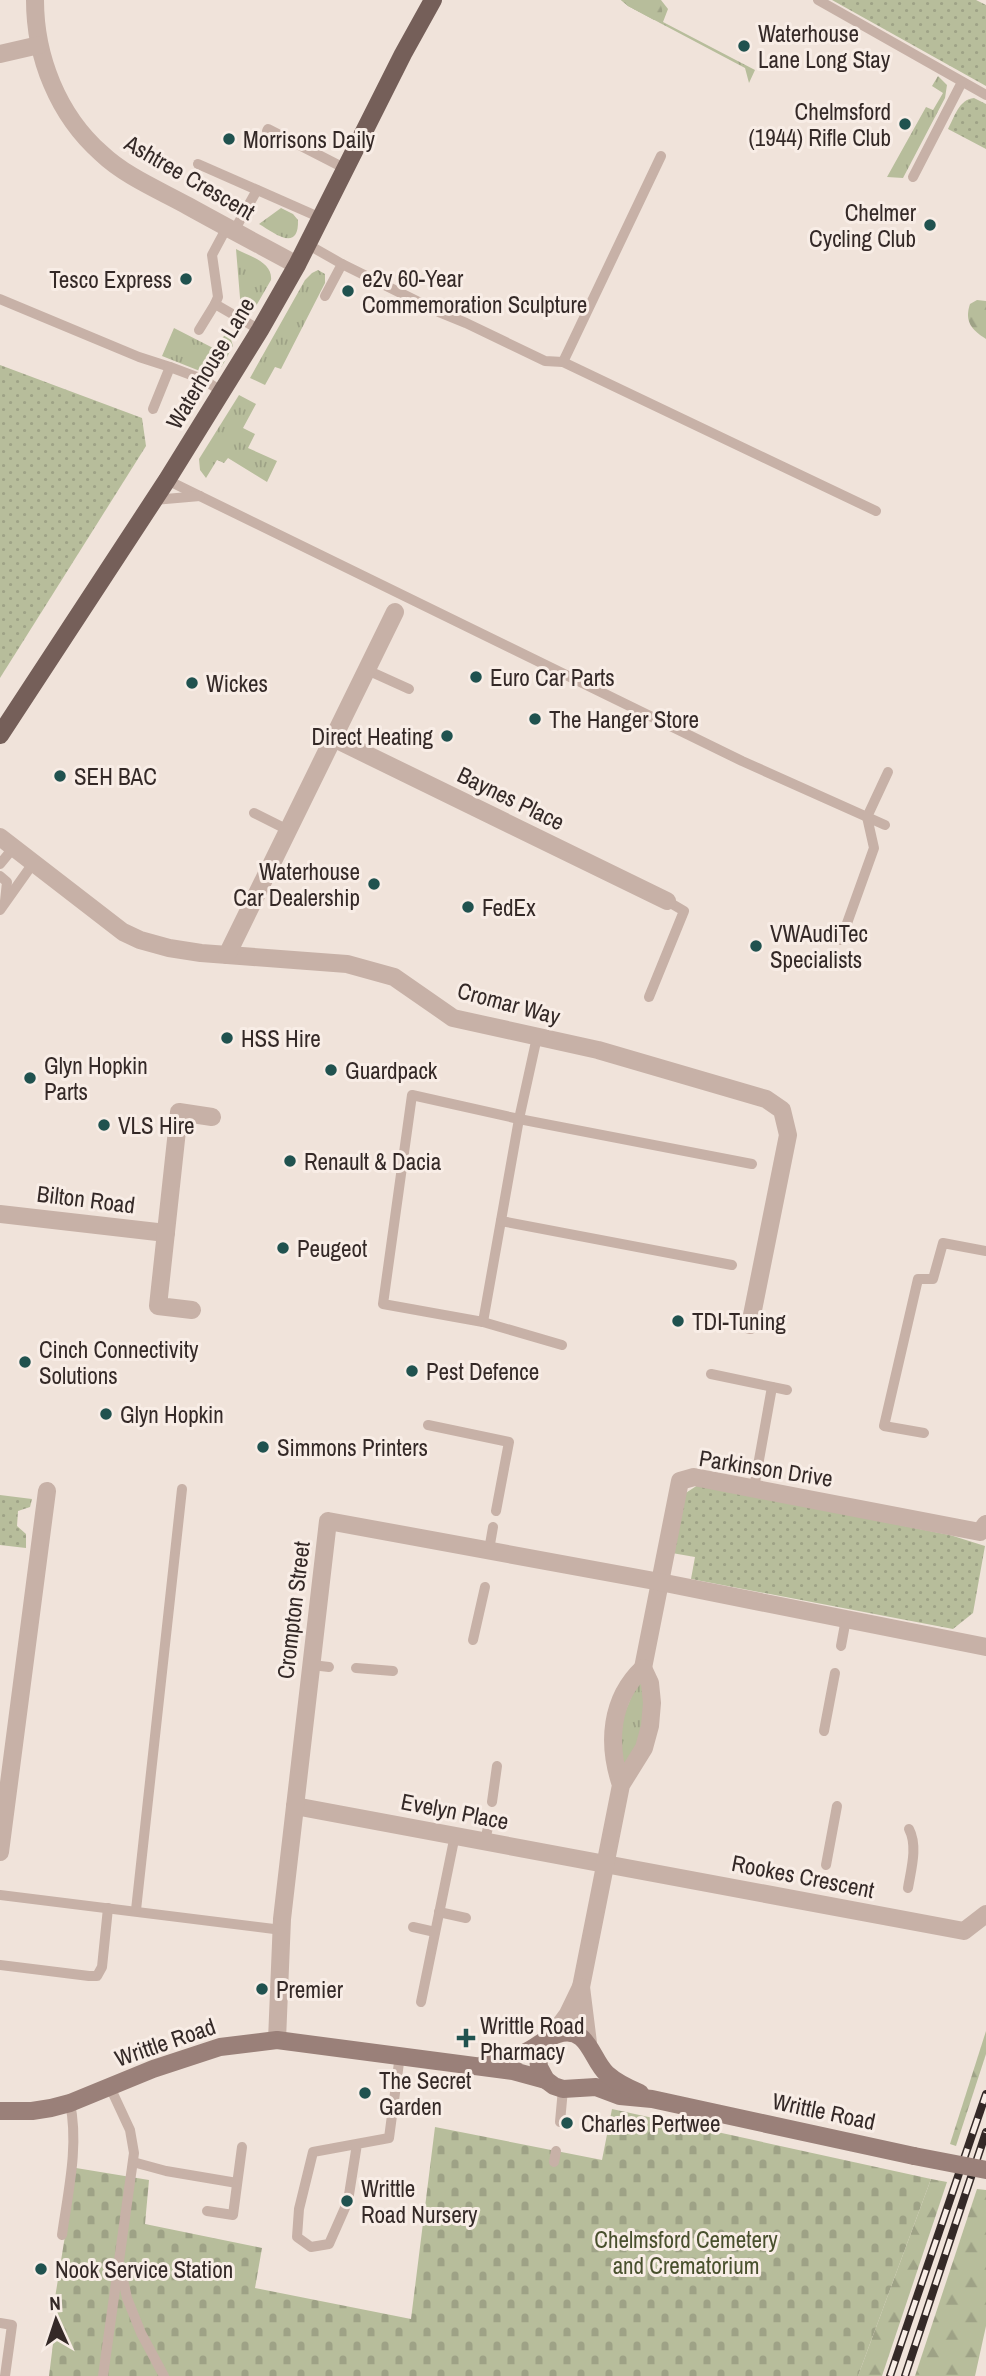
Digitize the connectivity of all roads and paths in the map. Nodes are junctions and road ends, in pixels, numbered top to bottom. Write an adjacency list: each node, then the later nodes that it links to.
1 (35, 0): 4 (street, Ashtree Crescent)
2 (433, 0): 11 (main road, Waterhouse Lane)
3 (818, 0): 6 (lane)
4 (39, 45): 5 (street); 15 (street, Ashtree Crescent)
5 (0, 54)
6 (962, 82): 7 (lane); 12 (lane)
7 (986, 94)
8 (267, 131): 11 (lane)
9 (661, 156): 24 (lane)
10 (198, 164): 13 (lane)
11 (346, 169): 14 (main road, Waterhouse Lane)
12 (912, 177)
13 (262, 190): 14 (lane); 15 (lane)
14 (321, 218): 16 (main road, Waterhouse Lane)
15 (231, 229): 18 (street, Ashtree Crescent); 21 (lane)
16 (307, 244): 17 (lane); 18 (main road, Waterhouse Lane)
17 (342, 264): 19 (lane); 24 (lane)
18 (297, 265): 23 (main road, Waterhouse Lane)
19 (325, 296)
20 (0, 299): 25 (lane)
21 (215, 304): 22 (lane); 23 (lane)
22 (199, 330)
23 (260, 330): 26 (main road, Waterhouse Lane)
24 (563, 362): 31 (lane)
25 (170, 367): 26 (lane); 27 (lane)
26 (223, 392): 28 (main road, Waterhouse Lane)
27 (153, 409)
28 (167, 480): 29 (lane); 30 (main road, Waterhouse Lane)
29 (200, 496): 30 (lane); 39 (lane)
30 (155, 500): 35 (main road, Waterhouse Lane)
31 (877, 511)
32 (395, 612): 33 (street)
33 (367, 670): 34 (lane); 36 (street)
34 (409, 689)
35 (0, 735)
36 (333, 738): 41 (street); 46 (street, Baynes Place)
37 (888, 772): 39 (lane)
38 (254, 813): 41 (lane)
39 (867, 817): 40 (lane); 48 (lane)
40 (885, 825)
41 (288, 830): 49 (street)
42 (7, 842): 43 (street, Cromar Way); 44 (lane)
43 (34, 862): 47 (lane); 49 (street, Cromar Way)
44 (0, 864)
45 (0, 877): 47 (lane)
46 (667, 901): 50 (lane)
47 (2, 904)
48 (841, 940)
49 (227, 955): 51 (street, Cromar Way)
50 (649, 997)
51 (537, 1037): 53 (lane); 62 (street, Cromar Way)
52 (212, 1117): 57 (street, Bilton Road)
53 (519, 1119): 54 (lane); 56 (lane); 61 (lane)
54 (752, 1164)
55 (0, 1214): 57 (street, Bilton Road)
56 (501, 1222): 59 (lane); 61 (lane)
57 (166, 1233): 60 (street, Bilton Road)
58 (986, 1251): 68 (lane)
59 (732, 1265)
60 (192, 1310)
61 (483, 1322): 63 (lane)
62 (750, 1325)
63 (562, 1345)
64 (711, 1374): 65 (lane)
65 (772, 1387): 66 (lane); 70 (lane)
66 (787, 1390)
67 (428, 1424): 72 (lane)
68 (924, 1433)
69 (183, 1489): 100 (lane)
70 (754, 1489): 73 (street, Parkinson Drive); 76 (street, Parkinson Drive)
71 (47, 1491): 94 (street)
72 (496, 1511)
73 (986, 1524)
74 (493, 1527): 75 (lane)
75 (490, 1555): 76 (street, Crompton Street); 90 (street, Crompton Street)
76 (660, 1582): 78 (street); 83 (street, Parkinson Drive)
77 (485, 1587): 79 (lane)
78 (846, 1619): 80 (lane); 81 (street)
79 (473, 1640)
80 (841, 1646)
81 (986, 1647)
82 (356, 1668): 84 (lane)
83 (643, 1668): 88 (street, Parkinson Drive); 88 (street, Parkinson Drive)
84 (393, 1671)
85 (835, 1673): 86 (lane)
86 (824, 1731)
87 (497, 1766): 89 (lane)
88 (621, 1785): 95 (street, Parkinson Drive)
89 (492, 1802)
90 (295, 1806): 93 (street, Evelyn Place); 105 (street, Crompton Street)
91 (837, 1806): 96 (lane)
92 (909, 1829): 97 (lane)
93 (455, 1835): 95 (street, Evelyn Place); 101 (lane)
94 (0, 1852)
95 (605, 1864): 102 (street, Rookes Crescent); 108 (street, Parkinson Drive)
96 (826, 1865)
97 (908, 1888)
98 (0, 1895): 99 (lane)
99 (108, 1908): 100 (lane); 107 (lane)
100 (136, 1910): 105 (lane)
101 (439, 1912): 103 (lane); 106 (lane)
102 (986, 1914)
103 (466, 1917)
104 (413, 1927): 106 (lane)
105 (282, 1930): 110 (street, Crompton Street)
106 (435, 1932): 109 (lane)
107 (0, 1965)
108 (581, 1987): 111 (street, Parkinson Drive); 112 (street, Parkinson Drive)
109 (421, 2002)
110 (277, 2040): 113 (street, Writtle Road); 116 (street, Writtle Road)
111 (547, 2040): 112 (street, Writtle Road); 114 (street, Writtle Road); 115 (street)
112 (591, 2050): 117 (street); 118 (street, Writtle Road)
113 (400, 2055): 114 (street, Writtle Road); 122 (lane)
114 (474, 2066): 115 (street, Writtle Road)
115 (546, 2080): 117 (street, Writtle Road)
116 (110, 2087): 119 (street, Writtle Road); 124 (lane)
117 (568, 2089): 118 (street, Writtle Road); 121 (lane)
118 (652, 2099): 125 (street, Writtle Road, bridge)
119 (69, 2103): 120 (street, Writtle Road); 128 (lane)
120 (0, 2111)
121 (560, 2122)
122 (357, 2144): 122 (lane)
123 (242, 2147): 126 (lane)
124 (133, 2162): 126 (lane); 129 (lane)
125 (986, 2170)
126 (237, 2183): 127 (lane)
127 (207, 2211)
128 (62, 2235)
129 (119, 2263): 132 (lane); 133 (lane)
130 (0, 2323): 131 (lane)
131 (5, 2376)
132 (103, 2376)
133 (164, 2376)

